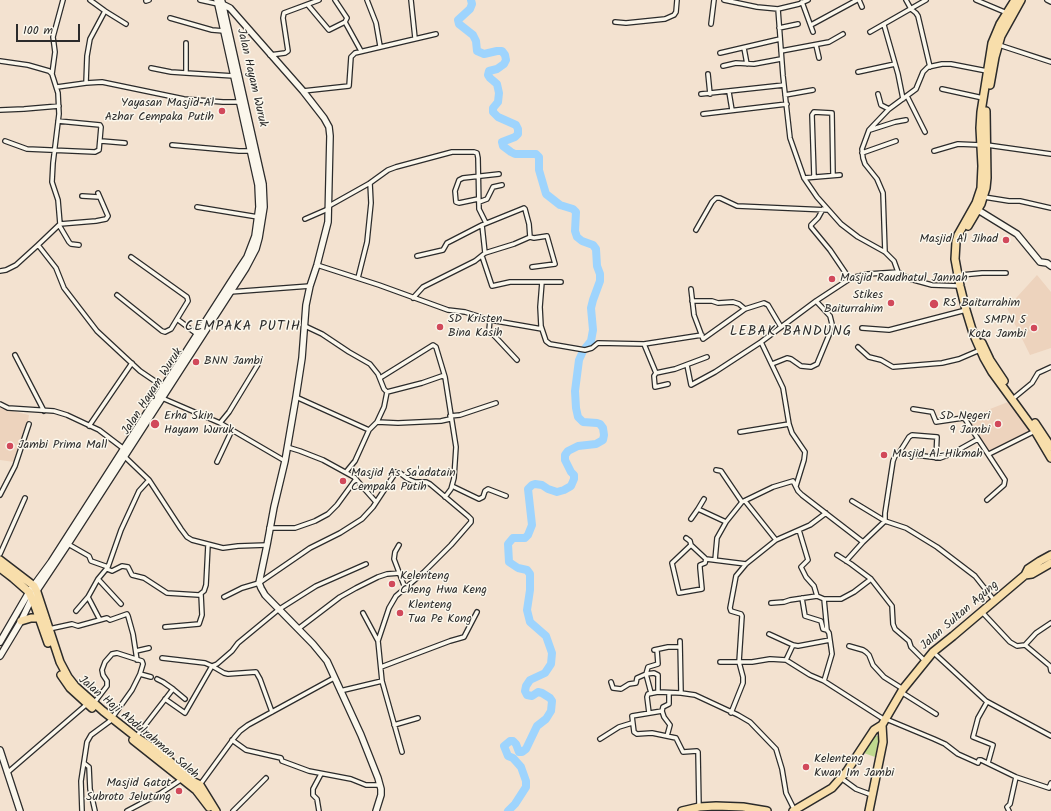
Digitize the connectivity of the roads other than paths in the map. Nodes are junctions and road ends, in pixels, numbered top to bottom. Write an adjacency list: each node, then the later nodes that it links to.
1 (63, 0): 65 (street)
2 (90, 0): 26 (street)
3 (200, 0): 19 (street)
4 (319, 0): 22 (street)
5 (335, 0): 29 (street)
6 (367, 0): 47 (street)
7 (411, 0): 42 (street)
8 (678, 0): 30 (street)
9 (714, 0): 33 (street)
10 (724, 0): 24 (street)
11 (808, 0): 20 (street)
12 (858, 0): 23 (street); 35 (street)
13 (906, 0): 25 (street)
14 (926, 0): 25 (street)
15 (976, 0): 27 (street)
16 (1015, 0): 27 (highway)
17 (1021, 0): 45 (highway)
18 (1047, 0): 21 (street)
19 (220, 2): 37 (main road, Jalan Hayam Wuruk); 52 (main road); 81 (main road, Jalan Hayam Wuruk)
20 (802, 2): 24 (street); 35 (street)
21 (1051, 2)
22 (308, 5): 29 (street); 52 (street)
23 (862, 7)
24 (778, 9): 36 (street)
25 (911, 9): 31 (street); 60 (street)
26 (105, 11): 32 (street); 68 (street)
27 (1007, 13): 45 (highway)
28 (170, 18): 37 (street)
29 (345, 22): 49 (street)
30 (615, 22)
31 (887, 23): 39 (street); 58 (street)
32 (126, 24)
33 (711, 24)
34 (798, 24): 36 (street)
35 (811, 26): 38 (street)
36 (780, 28): 43 (street)
37 (224, 31): 67 (main road, Jalan Hayam Wuruk)
38 (813, 32)
39 (870, 32)
40 (436, 34): 42 (street)
41 (843, 34): 46 (street)
42 (415, 38): 47 (street)
43 (780, 39): 48 (street); 50 (street)
44 (186, 43): 64 (street)
45 (995, 44): 56 (street); 62 (highway); 97 (highway)
46 (816, 45): 50 (street); 53 (street)
47 (380, 46): 49 (street)
48 (744, 48): 51 (street); 57 (street)
49 (361, 50): 73 (street)
50 (781, 51): 54 (street)
51 (720, 53)
52 (270, 55): 73 (main road)
53 (819, 58)
54 (782, 59): 57 (street); 69 (street)
55 (0, 61): 65 (street)
56 (1051, 62)
57 (747, 64): 59 (street)
58 (895, 64): 63 (street); 79 (street)
59 (724, 66)
60 (930, 67): 62 (street); 79 (street)
61 (151, 68): 64 (street)
62 (987, 71): 80 (highway)
63 (858, 72)
64 (186, 73): 67 (street)
65 (52, 74): 70 (street)
66 (708, 74): 76 (street)
67 (234, 76): 81 (main road, Jalan Hayam Wuruk)
68 (86, 83): 70 (street); 81 (street)
69 (784, 86): 74 (street); 78 (street)
70 (57, 87): 83 (street)
71 (942, 89): 80 (street)
72 (813, 90): 78 (street)
73 (303, 91): 115 (main road)
74 (728, 92): 76 (street); 86 (street)
75 (701, 94): 76 (street)
76 (710, 94)
77 (878, 94): 84 (street)
78 (785, 95): 82 (street)
79 (905, 97): 84 (street); 91 (street)
80 (983, 98): 97 (highway)
81 (242, 102): 99 (main road, Jalan Hayam Wuruk); 146 (main road, Jalan Hayam Wuruk)
82 (787, 104): 86 (street); 108 (street)
83 (59, 106): 85 (street); 89 (street)
84 (890, 109): 90 (street)
85 (0, 110)
86 (732, 110): 87 (street)
87 (703, 114)
88 (906, 120): 90 (street)
89 (58, 121): 93 (street); 98 (street)
90 (869, 130): 101 (street)
91 (926, 132)
92 (6, 141): 98 (street)
93 (101, 141): 95 (street); 98 (street)
94 (896, 141): 101 (street)
95 (125, 143)
96 (172, 145): 99 (street)
97 (983, 145): 100 (street); 102 (street); 112 (highway); 144 (highway)
98 (55, 150): 123 (street)
99 (252, 150): 120 (main road, Jalan Hayam Wuruk)
100 (934, 151)
101 (862, 154): 128 (street)
102 (1051, 154)
103 (499, 174): 107 (street)
104 (833, 175): 105 (street); 106 (street); 106 (street)
105 (840, 175)
106 (814, 176): 108 (street)
107 (478, 177): 109 (street); 113 (street); 113 (street)
108 (804, 178): 118 (street)
109 (370, 183): 115 (street); 139 (street)
110 (502, 186): 113 (street)
111 (82, 196): 123 (street)
112 (984, 197): 116 (street); 119 (highway)
113 (478, 201): 122 (street)
114 (197, 207): 120 (street)
115 (329, 207): 121 (street); 132 (main road)
116 (1051, 208)
117 (823, 210): 118 (street); 124 (street); 140 (street)
118 (828, 210): 128 (street)
119 (978, 210): 134 (main road); 138 (highway)
120 (258, 217): 159 (main road, Jalan Hayam Wuruk)
121 (305, 219)
122 (484, 224): 125 (street); 129 (street); 130 (street)
123 (59, 225): 126 (street); 127 (street)
124 (696, 230)
125 (530, 236): 129 (street); 133 (street)
126 (38, 245): 135 (street); 170 (street)
127 (79, 245)
128 (885, 252): 136 (street)
129 (484, 254): 141 (street); 148 (street)
130 (417, 256)
131 (131, 257): 153 (street)
132 (318, 265): 139 (street); 143 (main road)
133 (532, 266)
134 (1051, 266)
135 (0, 270)
136 (898, 272): 140 (street); 144 (street)
137 (1006, 273): 138 (street)
138 (961, 275): 167 (highway)
139 (358, 278): 148 (street)
140 (849, 278): 150 (street)
141 (542, 282): 142 (street); 158 (street)
142 (561, 282)
143 (310, 286): 146 (street); 155 (main road)
144 (960, 286): 152 (highway)
145 (691, 289): 149 (street)
146 (230, 292): 178 (main road, Jalan Hayam Wuruk)
147 (117, 295): 153 (street)
148 (413, 298): 154 (street)
149 (692, 301): 151 (street); 160 (street)
150 (816, 301): 156 (street); 171 (street)
151 (745, 309): 156 (street); 160 (street)
152 (966, 310): 157 (street); 164 (highway)
153 (177, 319): 159 (street)
154 (490, 320): 158 (street); 168 (street)
155 (305, 326): 176 (street); 182 (main road)
156 (781, 327): 161 (street)
157 (862, 328)
158 (542, 329): 162 (street)
159 (197, 334): 178 (main road, Jalan Hayam Wuruk)
160 (702, 335): 162 (street)
161 (761, 342): 171 (street); 172 (street)
162 (644, 344): 174 (street)
163 (858, 347): 164 (street)
164 (980, 350): 167 (highway)
165 (15, 355): 186 (street)
166 (707, 357): 172 (street)
167 (986, 357): 181 (highway); 195 (highway)
168 (517, 360)
169 (260, 361): 189 (street)
170 (132, 363): 178 (street); 192 (street)
171 (772, 364): 191 (street)
172 (687, 365): 174 (street)
173 (1051, 367): 181 (street)
174 (656, 373): 177 (street)
175 (445, 377): 176 (street); 179 (street); 187 (street)
176 (380, 378): 179 (street)
177 (668, 384)
178 (165, 388): 180 (main road, Jalan Hayam Wuruk)
179 (387, 392): 188 (street)
180 (160, 396): 189 (street); 200 (main road, Jalan Hayam Wuruk); 203 (main road, Jalan Hayam Wuruk)
181 (1015, 396): 199 (highway)
182 (296, 397): 194 (street); 198 (main road)
183 (496, 403): 187 (street)
184 (0, 404): 186 (street)
185 (913, 409): 197 (street)
186 (44, 411): 192 (street)
187 (450, 417): 188 (street); 212 (street)
188 (377, 422): 194 (street)
189 (220, 423): 193 (street)
190 (29, 424): 214 (street)
191 (789, 424): 196 (street); 213 (street)
192 (89, 426): 200 (street)
193 (232, 430): 206 (street); 207 (street)
194 (369, 430): 209 (street)
195 (1035, 431): 202 (street); 205 (highway)
196 (740, 432)
197 (978, 439): 202 (street); 204 (street)
198 (287, 447): 206 (main road); 209 (street)
199 (1051, 447)
200 (124, 449): 256 (main road, Jalan Hayam Wuruk)
201 (899, 453): 204 (street); 204 (street); 226 (street)
202 (989, 454): 219 (street)
203 (125, 457): 211 (street); 233 (main road, Jalan Hayam Wuruk)
204 (936, 458)
205 (1051, 458)
206 (285, 461): 228 (main road)
207 (217, 462)
208 (716, 470): 220 (street)
209 (346, 472): 210 (street)
210 (356, 479): 222 (street); 228 (street)
211 (148, 480): 234 (street); 249 (street)
212 (452, 486): 215 (street); 216 (street)
213 (796, 486): 220 (street); 224 (street)
214 (0, 496)
215 (506, 496)
216 (445, 497): 222 (street); 255 (street)
217 (25, 498): 238 (street)
218 (704, 499): 223 (street)
219 (987, 500)
220 (744, 501): 227 (street); 231 (street)
221 (852, 501): 226 (street)
222 (376, 502): 254 (street)
223 (698, 509): 225 (street); 227 (street)
224 (826, 513): 229 (street); 232 (street)
225 (691, 519)
226 (885, 521): 232 (street); 263 (street)
227 (726, 522): 243 (street)
228 (270, 528): 235 (main road)
229 (799, 530): 231 (street); 258 (street)
230 (686, 538): 237 (street)
231 (776, 540): 247 (street)
232 (863, 542): 244 (street)
233 (68, 544): 249 (street); 256 (main road, Jalan Hayam Wuruk)
234 (208, 544): 235 (street); 257 (street)
235 (268, 545): 254 (main road)
236 (399, 545): 250 (street)
237 (691, 545): 241 (street); 241 (street)
238 (0, 554)
239 (1051, 555): 251 (highway, Jalan Sultan Agung)
240 (837, 556): 244 (street)
241 (706, 559): 243 (street)
242 (0, 560): 256 (highway)
243 (715, 560): 247 (street)
244 (846, 561): 253 (street)
245 (1051, 563): 251 (highway, Jalan Sultan Agung)
246 (366, 564): 266 (street)
247 (746, 564): 299 (street)
248 (0, 568): 256 (highway)
249 (107, 568): 252 (street); 257 (street)
250 (400, 573): 255 (street); 277 (street)
251 (1026, 575): 263 (highway, Jalan Sultan Agung)
252 (98, 579): 259 (street); 265 (street)
253 (871, 579): 262 (street); 297 (street)
254 (259, 583): 260 (street); 266 (main road)
255 (406, 588): 281 (street)
256 (33, 592): 271 (highway, Jalan Haji Abdulrahman Saleh); 273 (main road); 276 (highway, Jalan Haji Abdulrahman Saleh); 284 (main road)
257 (201, 594): 275 (street)
258 (817, 596): 261 (street); 262 (street)
259 (88, 597): 267 (street); 272 (street)
260 (224, 597)
261 (802, 598): 264 (street); 278 (street)
262 (824, 599): 278 (street)
263 (994, 600): 268 (highway, Jalan Sultan Agung)
264 (771, 603)
265 (121, 604)
266 (278, 610): 277 (main road); 300 (street)
267 (76, 611)
268 (981, 611): 286 (street); 292 (highway, Jalan Sultan Agung)
269 (477, 612): 301 (street)
270 (363, 613): 281 (street)
271 (40, 618): 273 (highway); 321 (highway, Jalan Haji Abdulrahman Saleh)
272 (100, 620): 276 (street); 291 (street)
273 (21, 621): 293 (main road)
274 (1051, 623): 286 (street)
275 (165, 627)
276 (49, 629): 321 (highway, Jalan Haji Abdulrahman Saleh)
277 (298, 629): 306 (main road)
278 (827, 630): 280 (street)
279 (769, 634): 285 (street)
280 (830, 640): 285 (street); 309 (street)
281 (378, 641): 301 (street)
282 (669, 641): 288 (street)
283 (680, 641): 289 (street)
284 (0, 642)
285 (793, 645): 296 (street)
286 (1025, 645): 302 (street)
287 (849, 646): 312 (street)
288 (668, 647): 289 (street); 304 (street)
289 (680, 647): 317 (street)
290 (149, 648): 291 (street)
291 (136, 651): 295 (street)
292 (933, 652): 297 (highway, Jalan Sultan Agung); 320 (street)
293 (0, 656)
294 (162, 658): 300 (street)
295 (137, 660): 303 (street); 321 (street)
296 (786, 660): 299 (street); 309 (street)
297 (926, 661): 312 (highway, Jalan Sultan Agung)
298 (720, 662): 299 (street)
299 (739, 662): 325 (street)
300 (212, 666): 318 (street); 323 (street)
301 (381, 667): 308 (street)
302 (1051, 671)
303 (140, 674): 305 (street); 328 (street)
304 (646, 674): 310 (street); 314 (street); 315 (street)
305 (151, 677)
306 (334, 678): 313 (main road); 323 (street)
307 (157, 679): 311 (street)
308 (382, 681): 313 (street); 331 (street)
309 (824, 681): 329 (street)
310 (610, 682)
311 (173, 689): 318 (street); 319 (street)
312 (902, 690): 326 (street); 329 (highway, Jalan Sultan Agung)
313 (340, 691): 348 (main road)
314 (658, 692): 315 (street); 316 (street)
315 (651, 693): 324 (street)
316 (668, 693): 317 (street); 322 (street)
317 (681, 693): 325 (street)
318 (165, 699): 334 (street)
319 (185, 699)
320 (987, 702): 333 (street); 340 (street)
321 (91, 703): 328 (highway, Jalan Haji Abdulrahman Saleh); 341 (street)
322 (662, 711): 324 (street); 332 (street)
323 (272, 712): 336 (street)
324 (649, 713): 330 (street)
325 (731, 713): 364 (street)
326 (936, 714)
327 (418, 718): 331 (street)
328 (111, 720): 334 (highway, Jalan Haji Abdulrahman Saleh); 339 (street); 346 (highway, Jalan Haji Abdulrahman Saleh)
329 (884, 721): 340 (street); 345 (highway); 350 (highway)
330 (632, 723): 332 (street); 335 (street)
331 (394, 725): 338 (street)
332 (667, 736): 351 (street)
333 (1051, 736)
334 (136, 737): 349 (highway, Jalan Haji Abdulrahman Saleh)
335 (600, 739)
336 (232, 740): 342 (street); 349 (street)
337 (0, 750): 341 (main road)
338 (402, 752)
339 (84, 763): 354 (street); 355 (street)
340 (988, 763): 343 (street)
341 (7, 773): 353 (main road)
342 (321, 774): 348 (street); 360 (street)
343 (1016, 777): 347 (street); 366 (street)
344 (266, 778): 359 (street)
345 (841, 778): 350 (street); 364 (highway)
346 (182, 779): 349 (highway, Jalan Haji Abdulrahman Saleh); 356 (street)
347 (1051, 783)
348 (380, 785): 361 (main road)
349 (198, 788): 357 (highway, Jalan Haji Abdulrahman Saleh); 358 (highway, Jalan Haji Abdulrahman Saleh)
350 (872, 795): 365 (highway)
351 (699, 807): 352 (highway); 362 (highway)
352 (754, 810): 363 (highway)
353 (20, 811)
354 (82, 811)
355 (95, 811)
356 (127, 811)
357 (211, 811)
358 (216, 811)
359 (233, 811)
360 (319, 811)
361 (376, 811)
362 (682, 811)
363 (767, 811)
364 (794, 811)
365 (869, 811)
366 (1009, 811)

